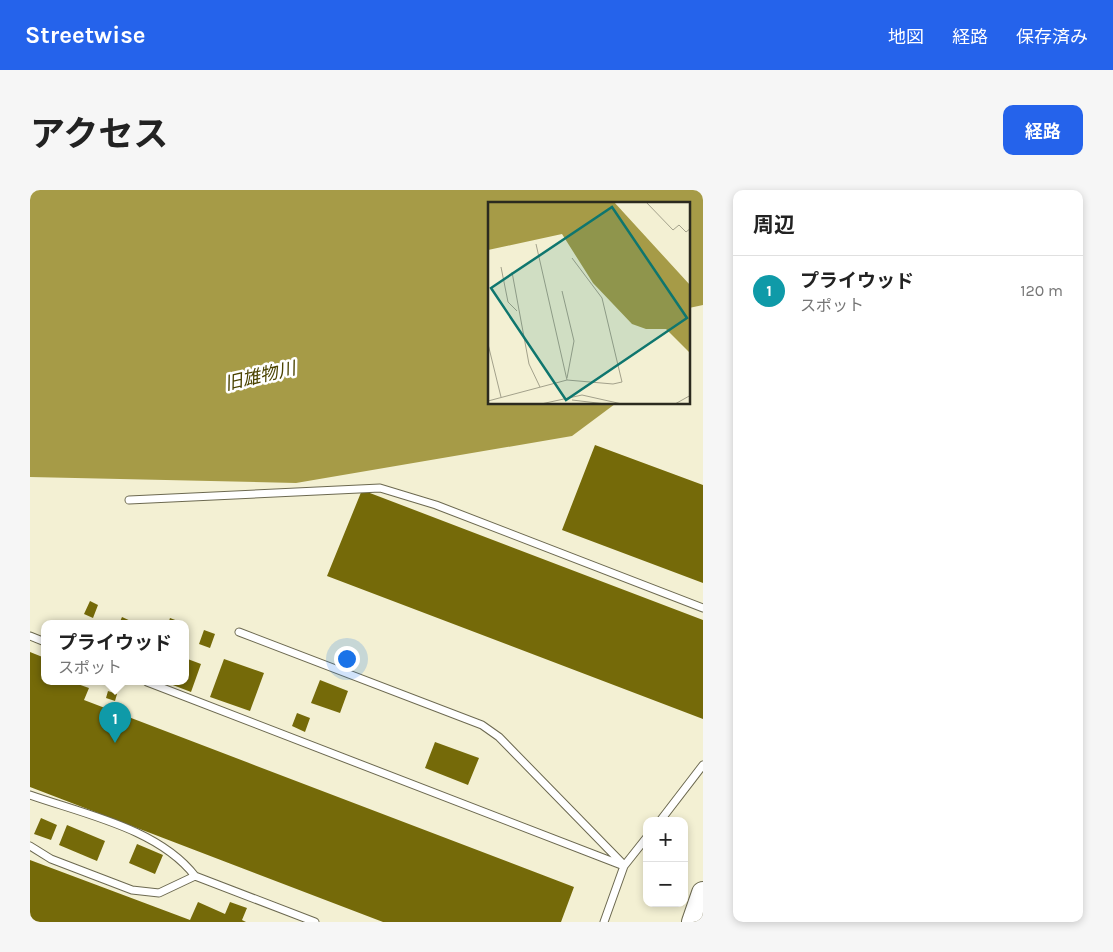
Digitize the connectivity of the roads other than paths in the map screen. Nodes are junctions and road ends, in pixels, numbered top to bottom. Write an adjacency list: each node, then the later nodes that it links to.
1 (129, 500): 2 (lane)
2 (703, 608)
3 (239, 632): 10 (lane)
4 (154, 685): 10 (lane)
5 (703, 765): 7 (lane)
6 (30, 795): 11 (lane)
7 (663, 817)
8 (643, 842): 10 (lane)
9 (30, 846): 11 (lane)
10 (624, 866): 14 (lane)
11 (195, 876): 13 (lane)
12 (703, 893): 15 (main road)
13 (315, 922)
14 (604, 922)
15 (692, 922)

